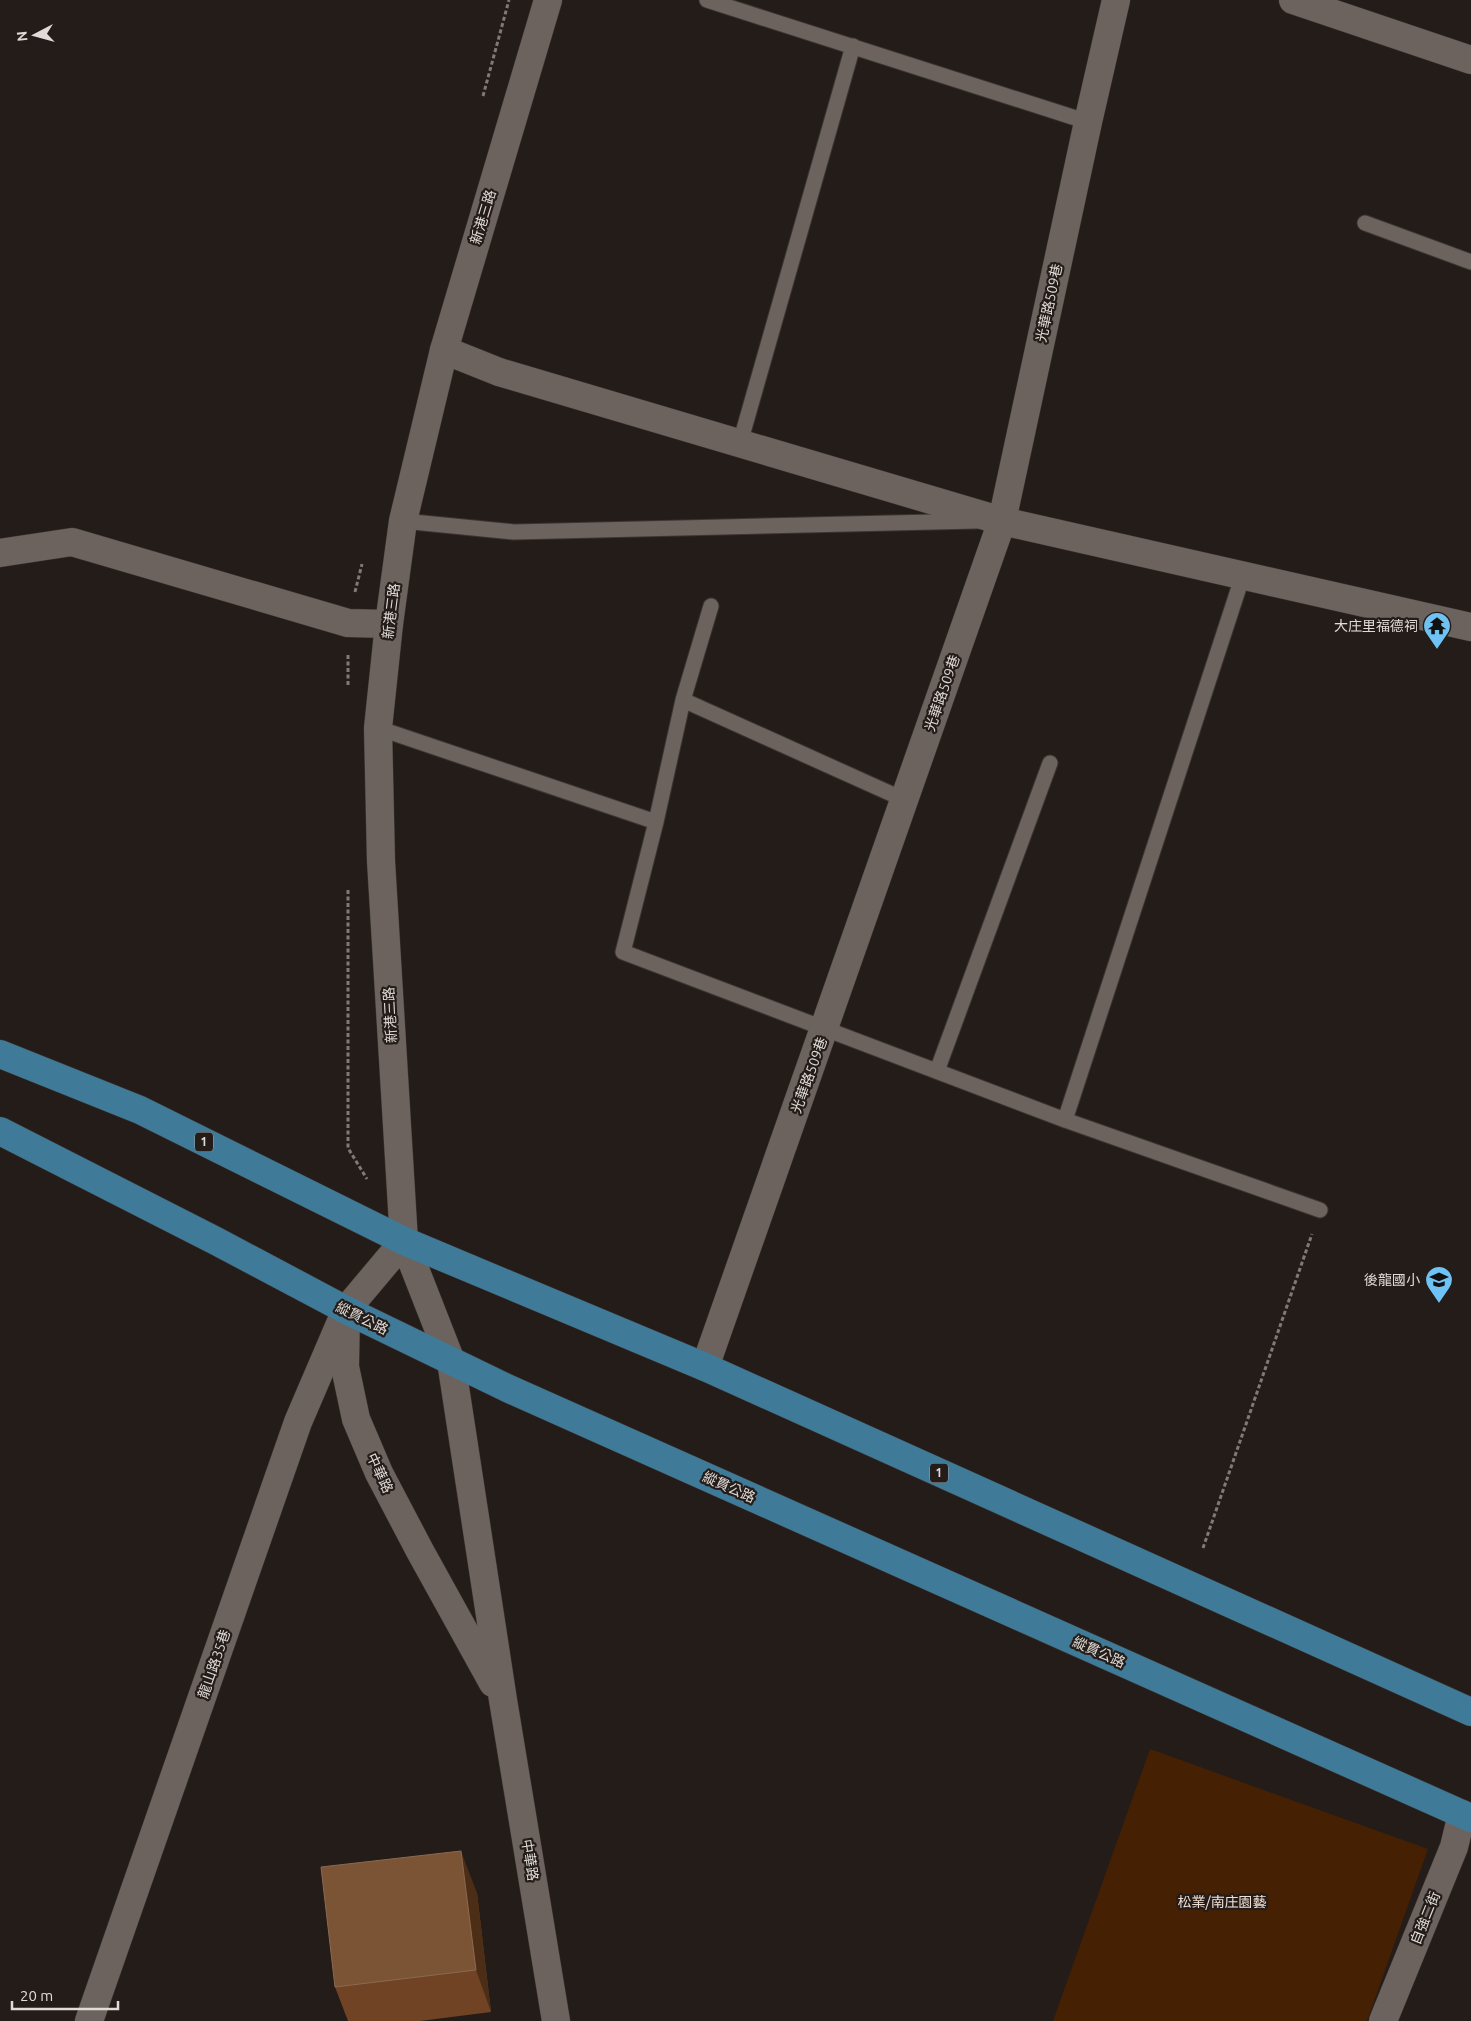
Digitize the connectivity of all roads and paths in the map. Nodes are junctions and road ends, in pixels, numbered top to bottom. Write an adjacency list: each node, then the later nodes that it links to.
1 (548, 0): 10 (street, 新港三路)
2 (707, 0): 5 (lane)
3 (1116, 0): 7 (street, 光華路509巷)
4 (1293, 0): 6 (street)
5 (854, 46): 7 (lane); 11 (lane)
6 (1471, 60)
7 (1088, 122): 13 (street, 光華路509巷)
8 (1365, 223): 9 (lane)
9 (1471, 262)
10 (444, 350): 11 (street); 12 (street, 新港三路)
11 (740, 443): 13 (street)
12 (403, 521): 13 (lane); 17 (street, 新港三路)
13 (1002, 521): 15 (street); 22 (street, 光華路509巷)
14 (0, 554): 17 (street)
15 (1243, 575): 18 (street); 27 (lane)
16 (711, 606): 19 (lane)
17 (388, 624): 20 (street, 新港三路)
18 (1471, 627)
19 (683, 700): 22 (lane); 23 (lane)
20 (378, 728): 23 (lane); 30 (street, 新港三路)
21 (1050, 763): 26 (lane)
22 (905, 800): 24 (street, 光華路509巷)
23 (656, 822): 24 (lane)
24 (825, 1029): 26 (lane); 33 (street, 光華路509巷)
25 (0, 1054): 30 (main road, 1)
26 (938, 1071): 27 (lane)
27 (1065, 1120): 29 (lane)
28 (0, 1131): 31 (main road, 縱貫公路)
29 (1320, 1210): 34 (path)
30 (404, 1242): 31 (street); 32 (street, 新港三路); 33 (main road, 1)
31 (346, 1310): 32 (main road, 縱貫公路); 35 (street, 中華路); 38 (street, 龍山路35巷)
32 (451, 1361): 35 (street, 中華路); 37 (main road, 縱貫公路)
33 (705, 1368): 36 (main road, 1)
34 (1203, 1548)
35 (503, 1700): 39 (street, 中華路)
36 (1471, 1712)
37 (1467, 1816): 40 (street, 自強二街)
38 (89, 2021)
39 (556, 2021)
40 (1383, 2021)

